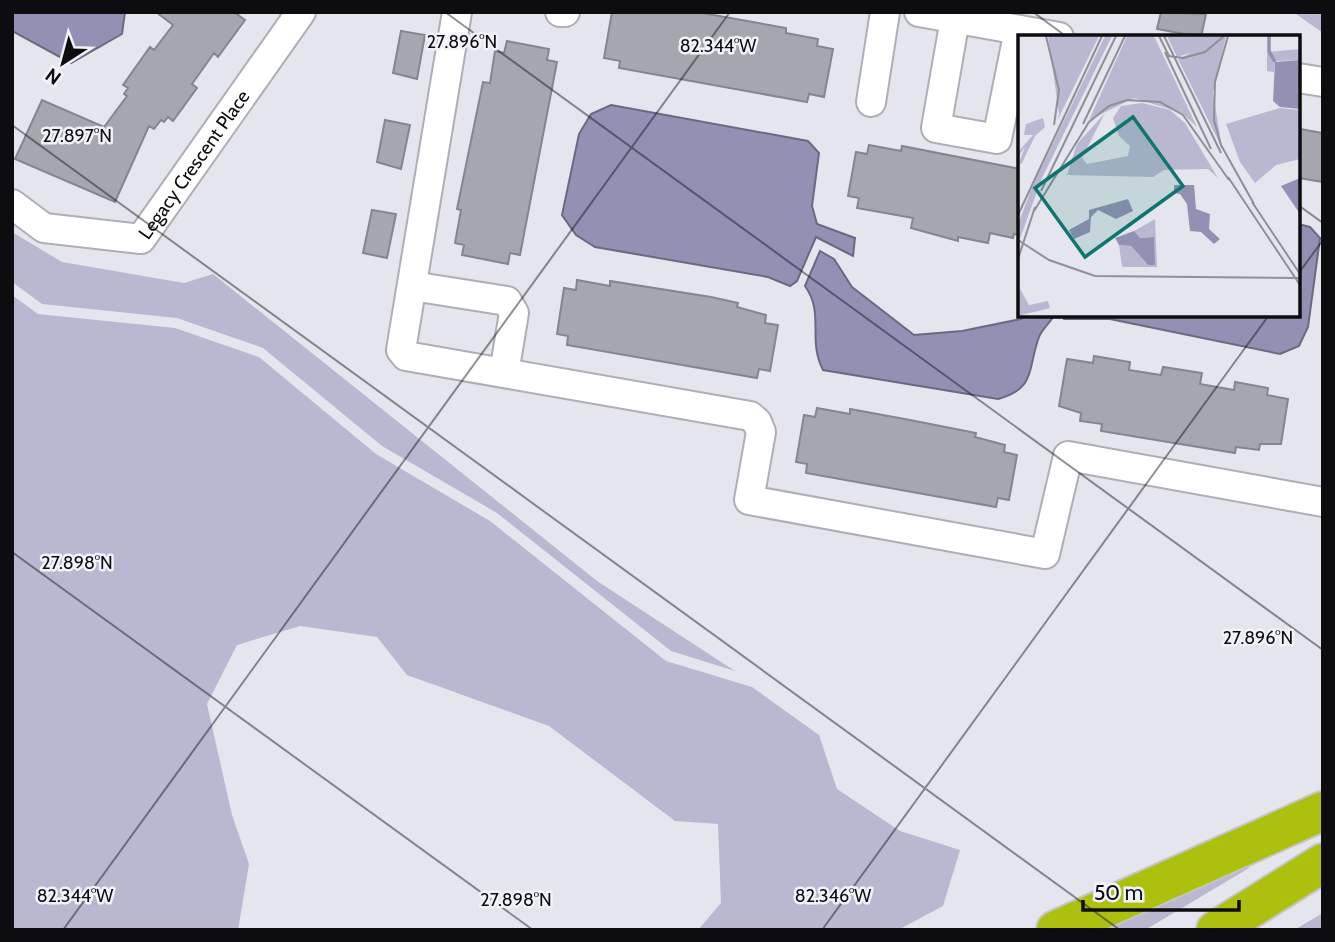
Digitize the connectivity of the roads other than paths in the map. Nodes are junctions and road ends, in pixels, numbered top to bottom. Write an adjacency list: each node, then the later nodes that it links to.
1 (302, 12): 11 (street, Legacy Crescent Place)
2 (457, 12): 12 (street)
3 (884, 12): 10 (street)
4 (919, 12): 5 (street)
5 (968, 18): 6 (street); 6 (street)
6 (1007, 23): 7 (street)
7 (1054, 28)
8 (1300, 78): 9 (street)
9 (1323, 82)
10 (871, 102)
11 (12, 204)
12 (412, 286): 13 (street); 13 (street)
13 (504, 373): 14 (street)
14 (1323, 502)
15 (1323, 811): 17 (highway)
16 (1323, 863): 18 (highway)
17 (1056, 930)
18 (1216, 930)

